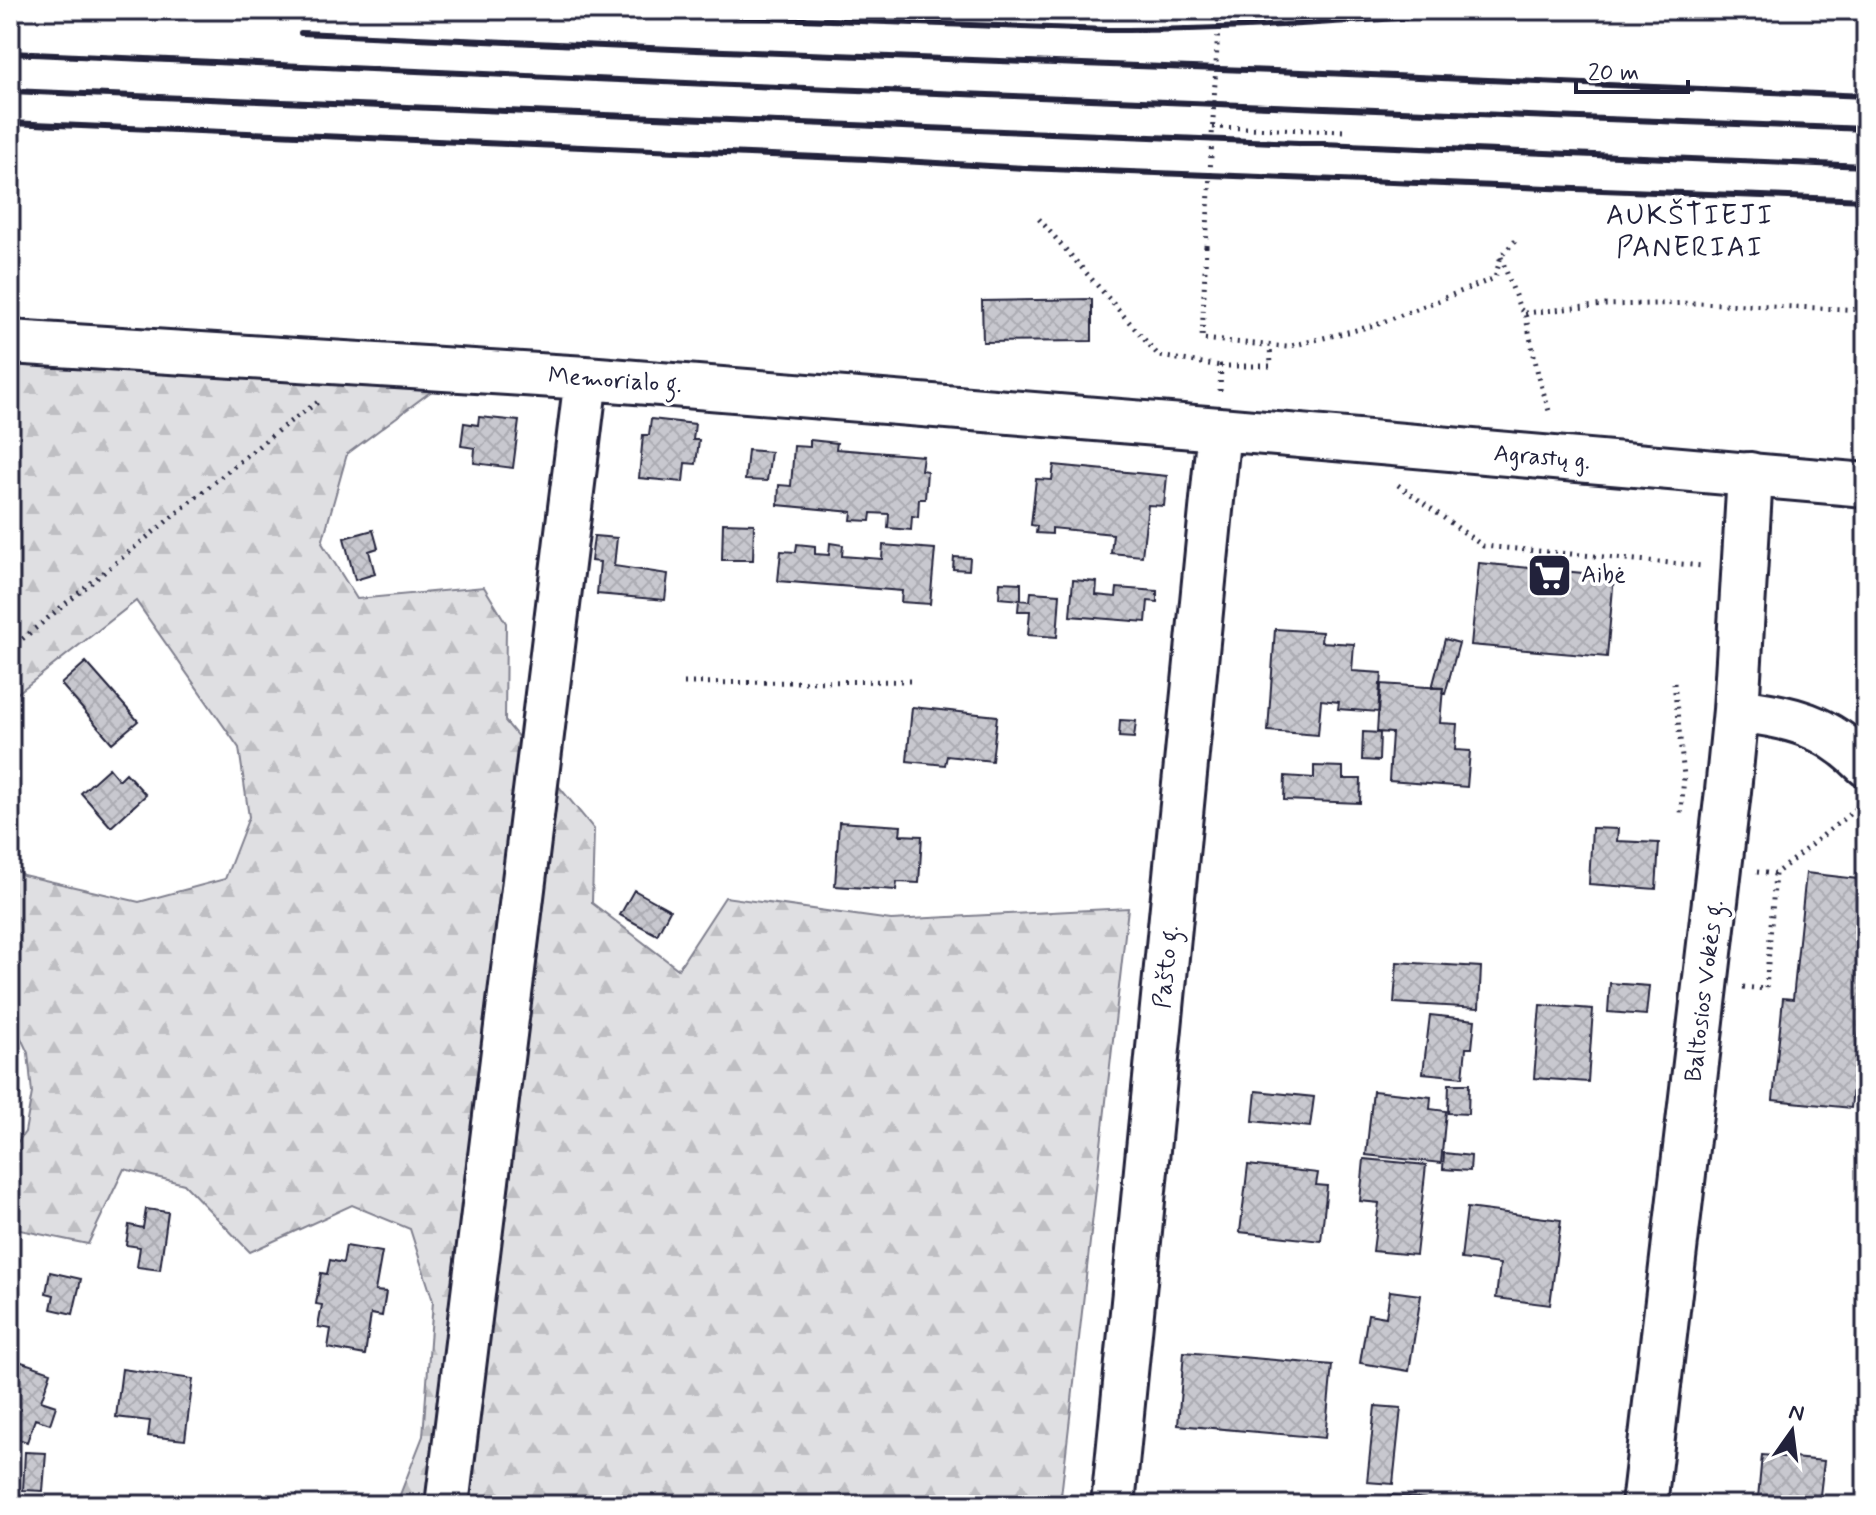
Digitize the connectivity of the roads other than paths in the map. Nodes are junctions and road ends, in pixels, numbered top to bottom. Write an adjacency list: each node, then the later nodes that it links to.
1 (10, 342): 2 (street, Memorialo g.)
2 (586, 378): 3 (street, Memorialo g.); 8 (street)
3 (1219, 429): 4 (street, Agrastų g.); 9 (street, Pašto g.)
4 (1750, 475): 5 (street, Agrastų g.); 6 (main road, Baltosios Vokės g.)
5 (1866, 485)
6 (1736, 710): 7 (street); 10 (main road, Baltosios Vokės g.)
7 (1866, 765)
8 (447, 1505)
9 (1113, 1505)
10 (1644, 1505)

